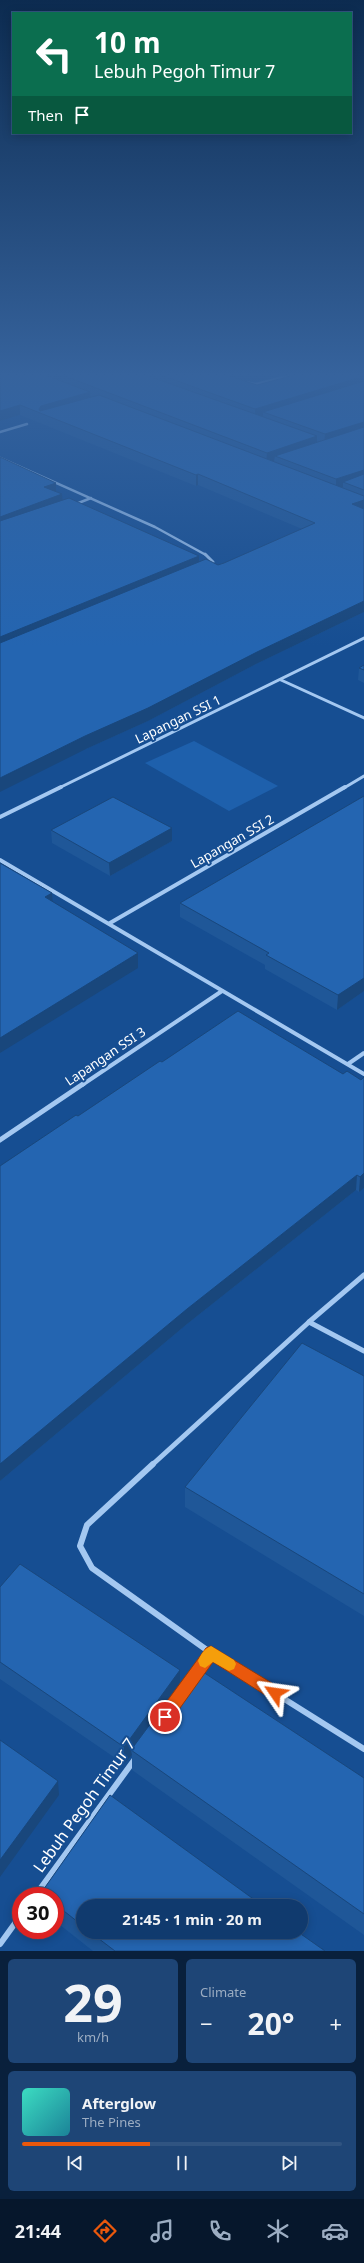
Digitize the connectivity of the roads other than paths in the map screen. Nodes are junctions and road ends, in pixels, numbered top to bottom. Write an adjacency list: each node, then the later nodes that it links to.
1 (14, 464): 2 (street)
2 (91, 498): 3 (street); 4 (street)
3 (70, 506)
4 (206, 568)
5 (364, 638): 6 (street, Lapangan SSI 1)
6 (282, 680): 7 (street); 9 (street, Lapangan SSI 1)
7 (364, 718)
8 (364, 776): 11 (street, Lapangan SSI 2)
9 (0, 817)
10 (0, 860): 11 (street)
11 (110, 923): 12 (street)
12 (222, 991): 14 (street); 16 (street, Lapangan SSI 3)
13 (364, 1053): 14 (street)
14 (348, 1064): 15 (street)
15 (364, 1074)
16 (0, 1140)
17 (364, 1275): 18 (street)
18 (309, 1322): 19 (street); 20 (street)
19 (364, 1351)
20 (211, 1653): 21 (street); 22 (street)
21 (188, 1685)
22 (364, 1749)
23 (137, 1755): 24 (street, Lebuh Pegoh Timur 7)
24 (42, 1887)
25 (12, 1928): 26 (street)
26 (0, 1944)

